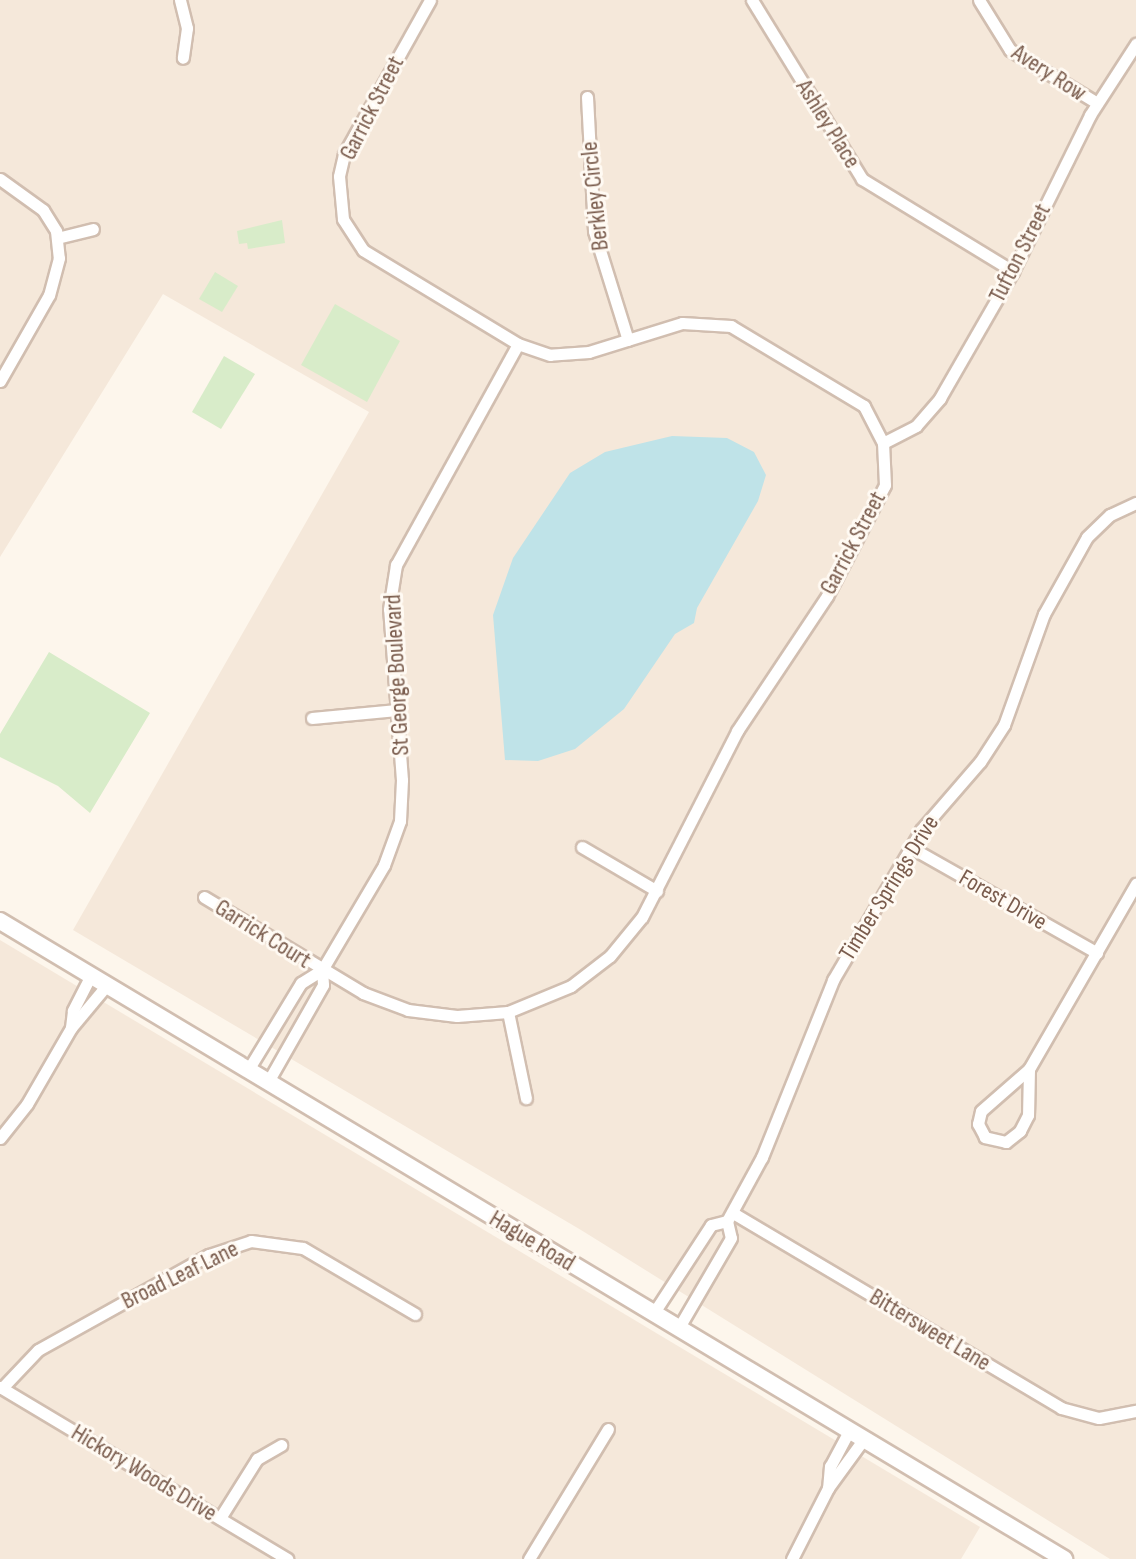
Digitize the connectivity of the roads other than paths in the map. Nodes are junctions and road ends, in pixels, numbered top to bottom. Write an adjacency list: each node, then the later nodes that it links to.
1 (180, 0): 6 (street)
2 (430, 0): 14 (street, Garrick Street)
3 (752, 0): 12 (street, Ashley Place)
4 (979, 0): 8 (street, Avery Row)
5 (1136, 44): 8 (street, Tufton Street)
6 (183, 58)
7 (587, 97): 13 (street, Berkley Circle)
8 (1097, 103): 12 (street, Tufton Street)
9 (0, 179): 11 (street)
10 (93, 229): 11 (street)
11 (57, 238): 15 (street)
12 (1013, 271): 16 (street, Tufton Street)
13 (628, 340): 14 (street, Garrick Street); 16 (street, Garrick Street)
14 (518, 344): 18 (street, St George Boulevard)
15 (0, 381)
16 (883, 443): 23 (street, Garrick Street)
17 (1136, 503): 21 (street, Timber Springs Drive)
18 (397, 710): 19 (street); 27 (street, St George Boulevard)
19 (312, 718)
20 (582, 847): 23 (street)
21 (910, 847): 26 (street, Forest Drive); 37 (street, Timber Springs Drive)
22 (1136, 884): 26 (street)
23 (657, 891): 30 (street, Garrick Street)
24 (204, 897): 27 (street, Garrick Court)
25 (0, 921): 28 (street, Hague Road)
26 (1097, 953): 32 (street)
27 (322, 970): 30 (street, Garrick Street); 33 (street, St George Boulevard); 34 (street, St George Boulevard)
28 (90, 977): 29 (street, Hague Road); 31 (street)
29 (106, 986): 31 (street); 33 (street, Hague Road)
30 (508, 1012): 35 (street)
31 (71, 1028): 36 (street)
32 (1029, 1069): 32 (street)
33 (248, 1070): 34 (street, Hague Road)
34 (268, 1082): 39 (street, Hague Road)
35 (526, 1098)
36 (0, 1138)
37 (730, 1217): 39 (street, Timber Springs Drive); 40 (street, Timber Springs Drive); 42 (street, Bittersweet Lane)
38 (415, 1314): 41 (street, Broad Leaf Lane)
39 (653, 1314): 40 (street, Hague Road)
40 (678, 1329): 44 (street, Hague Road)
41 (1, 1387): 46 (street, Hickory Woods Drive)
42 (1136, 1411)
43 (608, 1429): 48 (street)
44 (856, 1436): 49 (street); 50 (street, Hague Road)
45 (281, 1445): 46 (street)
46 (220, 1518): 47 (street, Hickory Woods Drive)
47 (287, 1559)
48 (529, 1559)
49 (792, 1559)
50 (1064, 1559)

